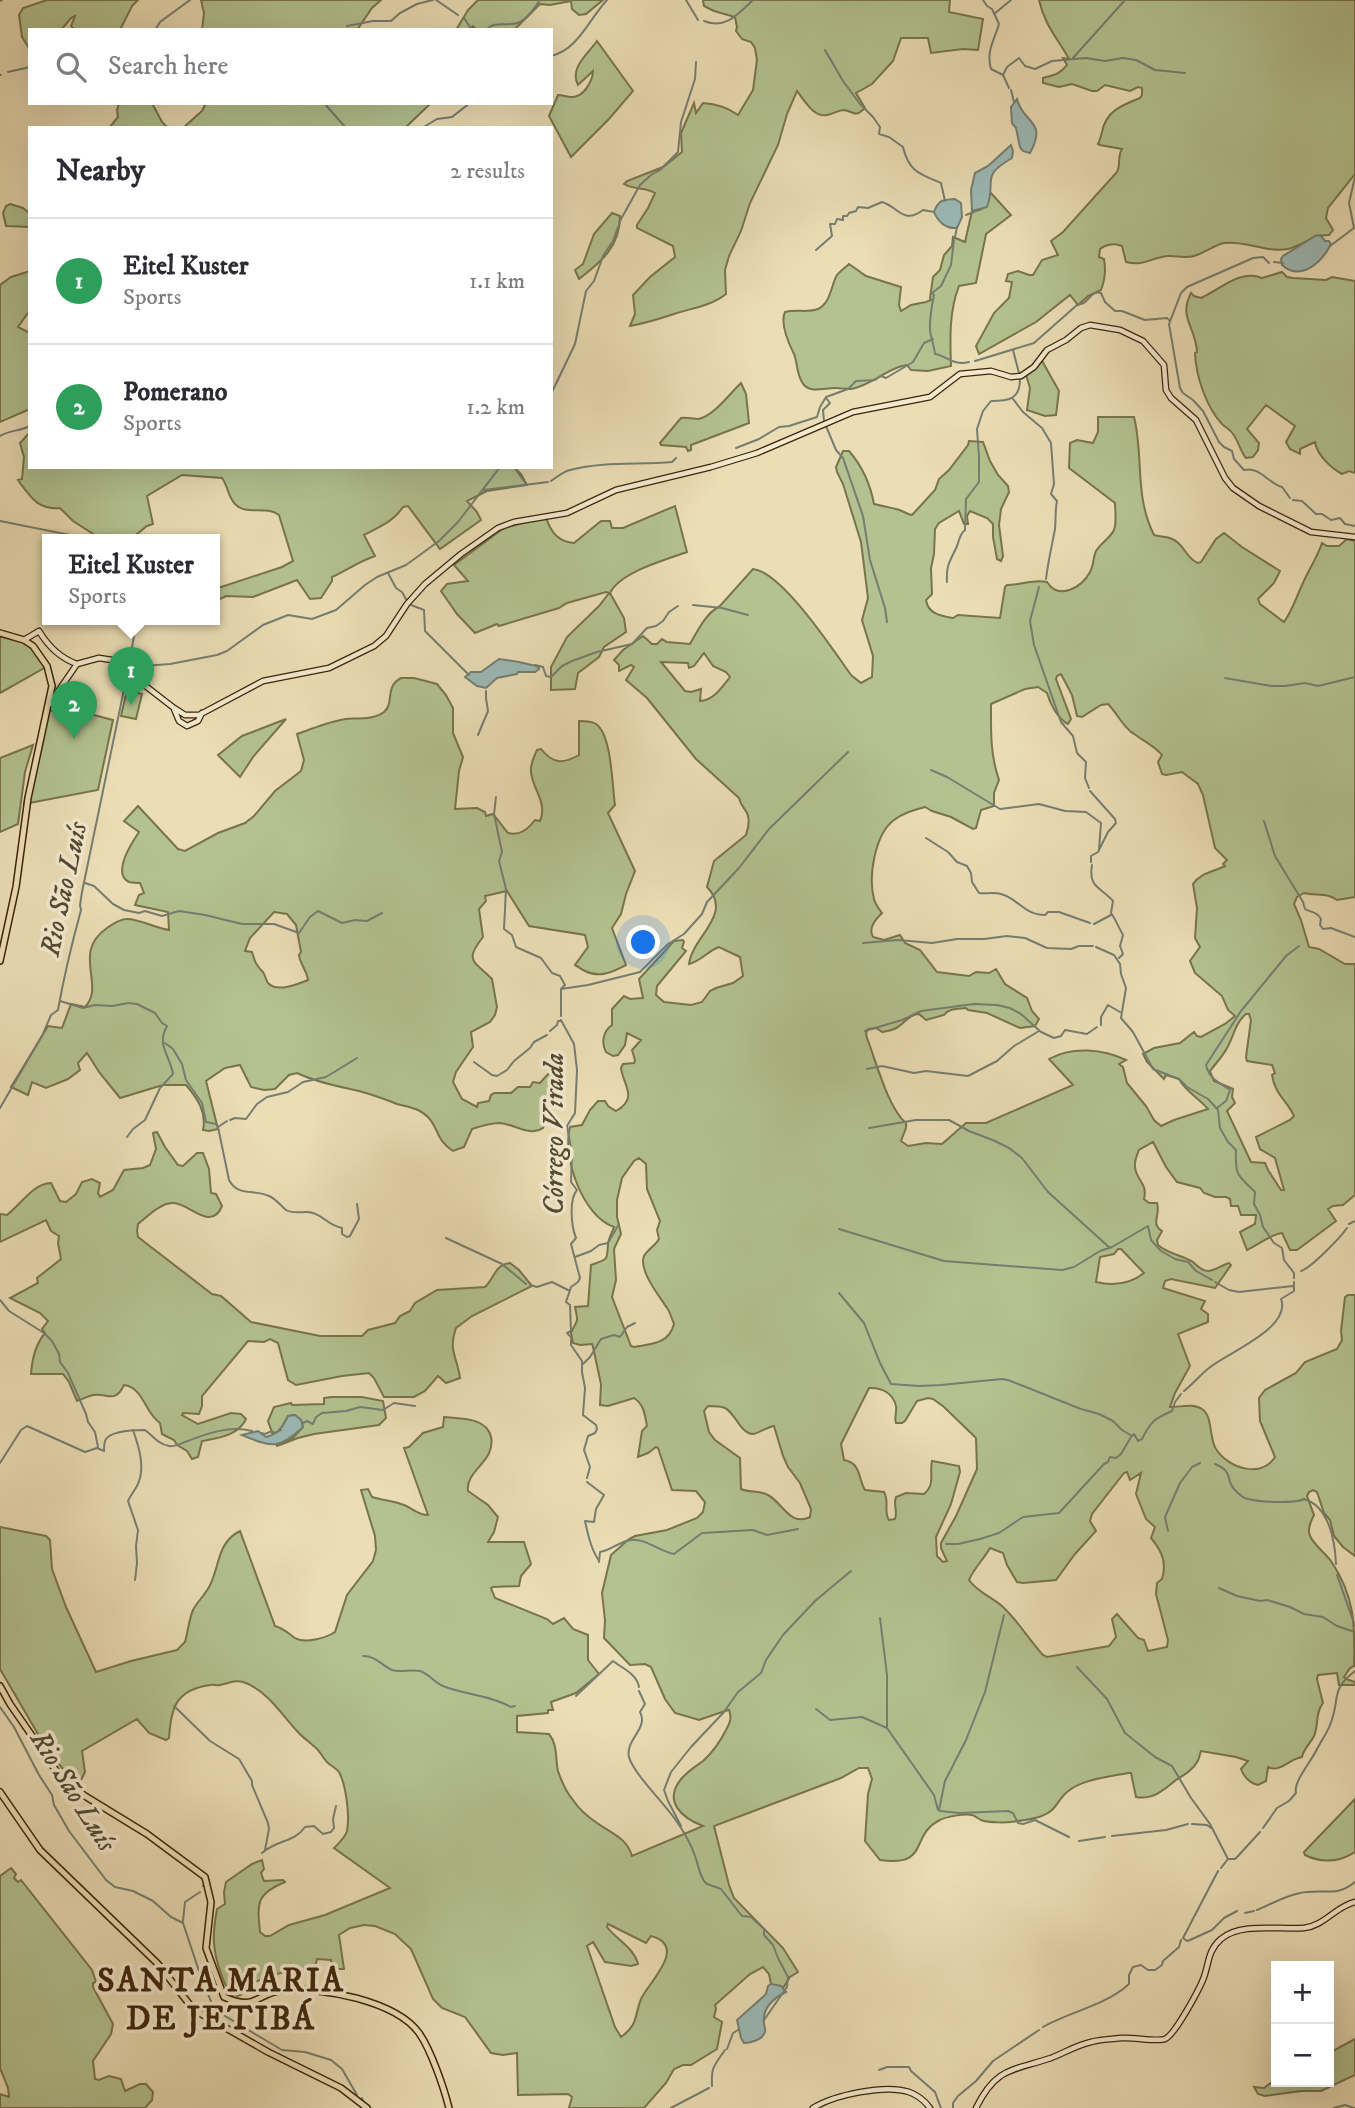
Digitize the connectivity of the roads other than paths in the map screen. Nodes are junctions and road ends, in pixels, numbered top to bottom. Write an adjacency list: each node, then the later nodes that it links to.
1 (1355, 537): 7 (street)
2 (0, 633): 3 (main road)
3 (24, 640): 4 (street); 5 (main road)
4 (77, 664): 5 (street); 6 (street)
5 (47, 707): 12 (main road)
6 (174, 708): 8 (street); 10 (street)
7 (203, 713): 9 (street); 11 (street)
8 (183, 714): 9 (street); 10 (street)
9 (190, 716): 11 (street)
10 (180, 722): 11 (street)
11 (188, 726)
12 (0, 961)
13 (0, 1686): 17 (main road)
14 (0, 1792): 16 (main road)
15 (1355, 1902): 20 (street)
16 (367, 2108)
17 (449, 2108)
18 (813, 2108): 19 (street)
19 (930, 2108)
20 (975, 2108)

